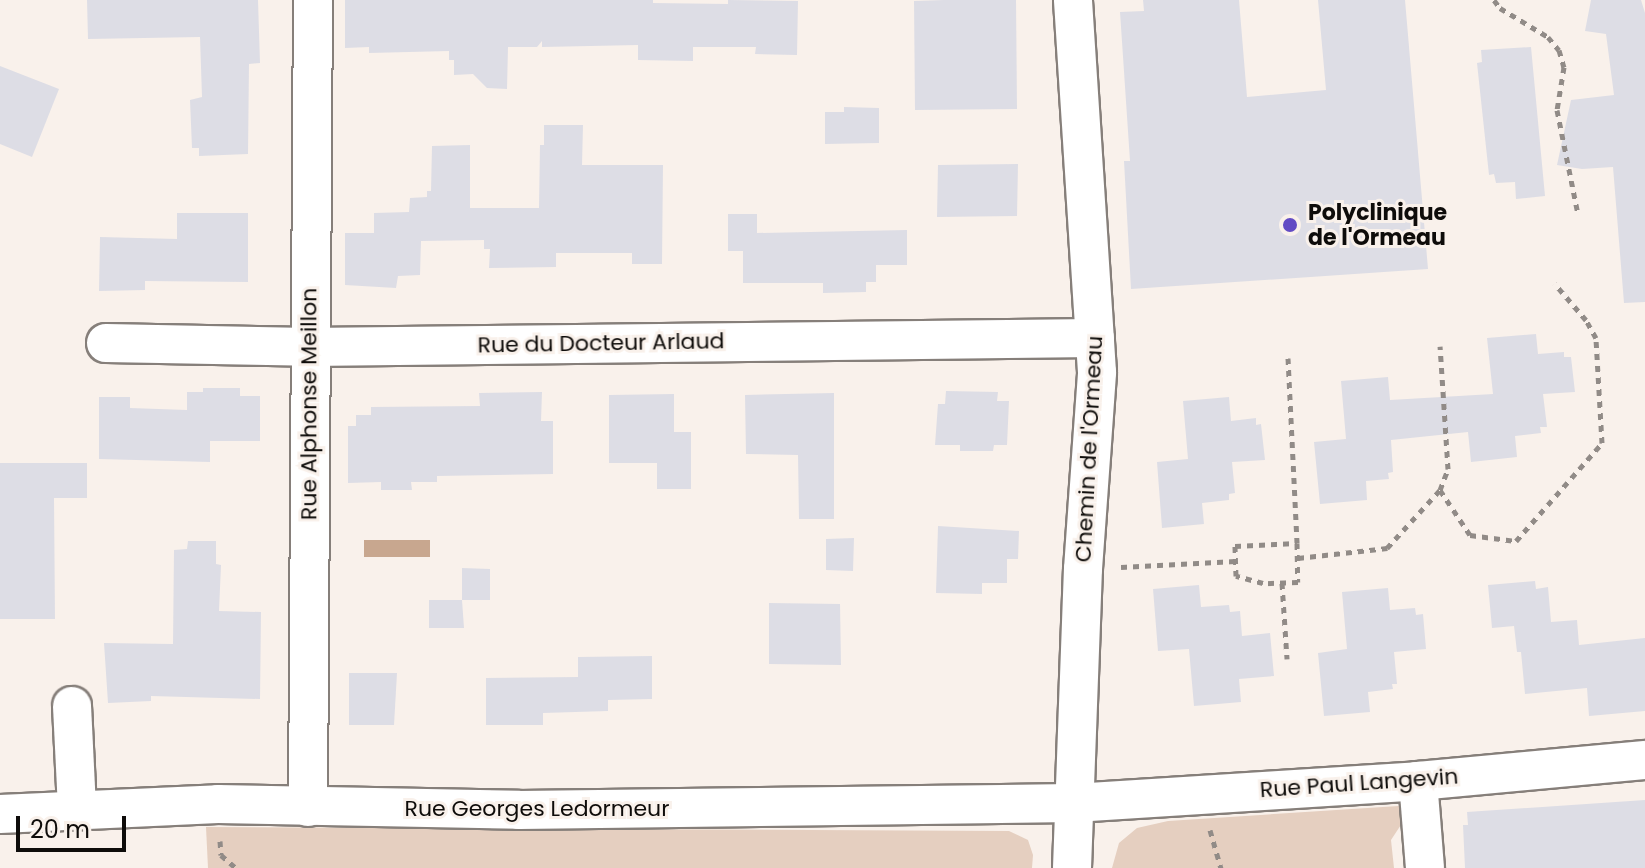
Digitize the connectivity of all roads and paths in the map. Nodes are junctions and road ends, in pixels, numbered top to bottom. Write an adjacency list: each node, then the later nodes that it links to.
1 (313, 0): 9 (street, Rue Alphonse Meillon)
2 (1073, 0): 6 (street, Chemin de l'Ormeau)
3 (1494, 0): 4 (path)
4 (1578, 214)
5 (1555, 284): 11 (path)
6 (1095, 338): 9 (street, Rue du Docteur Arlaud); 15 (street, Chemin de l'Ormeau)
7 (106, 343): 9 (street, Rue du Docteur Arlaud)
8 (1440, 346): 11 (path)
9 (308, 347): 22 (street, Rue Alphonse Meillon)
10 (1288, 358): 12 (path)
11 (1440, 490): 13 (path)
12 (1297, 543): 13 (path); 14 (path)
13 (1298, 558): 16 (path)
14 (1236, 561): 15 (path); 16 (path)
15 (1083, 569): 21 (street, Chemin de l'Ormeau)
16 (1282, 583): 17 (path)
17 (1287, 659)
18 (72, 706): 23 (street)
19 (1645, 760): 20 (street, Rue Paul Langevin)
20 (1418, 781): 21 (street, Rue Paul Langevin); 26 (street)
21 (1073, 803): 22 (street, Rue Georges Ledormeur); 25 (street, Chemin de l'Ormeau)
22 (308, 807): 23 (street, Rue Georges Ledormeur)
23 (77, 810): 24 (street, Rue Georges Ledormeur)
24 (0, 814)
25 (1072, 868)
26 (1425, 868)

